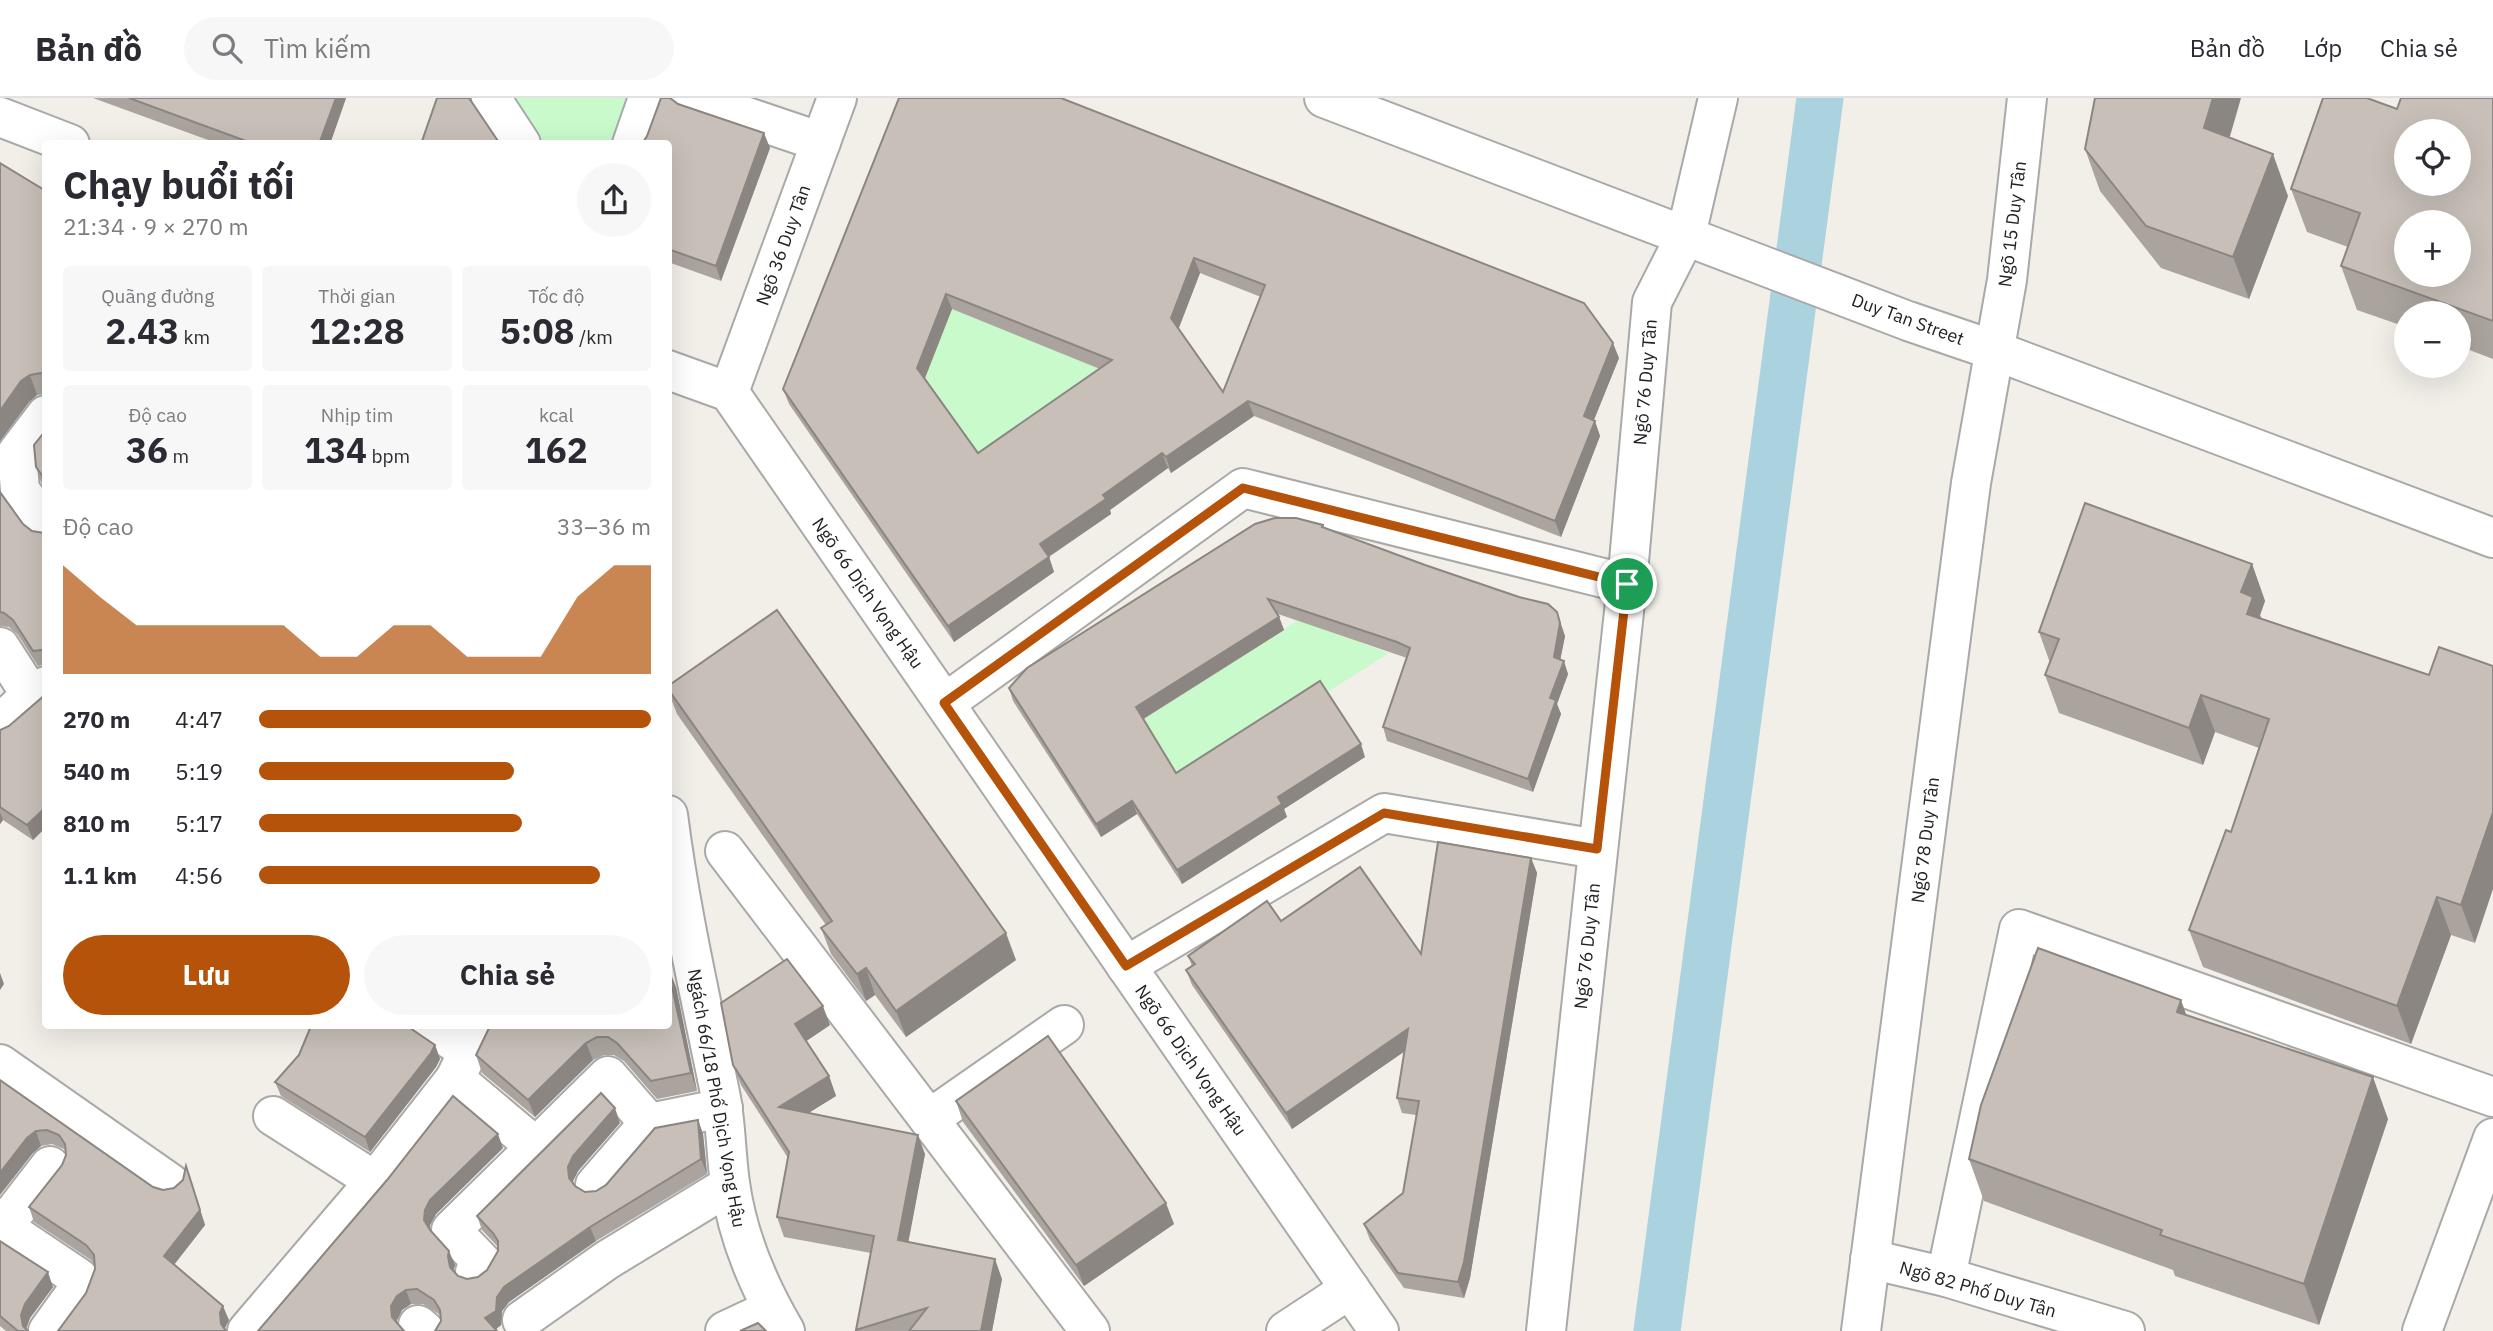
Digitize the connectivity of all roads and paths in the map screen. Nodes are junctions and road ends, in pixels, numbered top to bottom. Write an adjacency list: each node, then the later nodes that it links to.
1 (491, 98): 10 (street)
2 (648, 98): 11 (street)
3 (691, 98): 12 (street)
4 (837, 98): 12 (street, Ngõ 36 Duy Tân)
5 (1324, 98): 13 (street, Duy Tan Street)
6 (1718, 98): 13 (street, Ngõ 76 Duy Tân)
7 (2027, 98): 14 (street, Ngõ 15 Duy Tân)
8 (0, 117): 9 (street)
9 (60, 140)
10 (518, 140)
11 (633, 140)
12 (821, 142): 16 (street, Ngõ 36 Duy Tân)
13 (1686, 235): 14 (street, Duy Tan Street); 20 (street, Ngõ 76 Duy Tân)
14 (1993, 350): 19 (street, Duy Tan Street); 46 (street, Ngõ 78 Duy Tân)
15 (672, 371): 16 (street)
16 (729, 392): 23 (street, Ngõ 66 Dịch Vọng Hậu)
17 (42, 420): 18 (street)
18 (42, 520)
19 (2493, 538)
20 (1627, 584): 23 (street); 25 (street, Ngõ 76 Duy Tân)
21 (0, 647): 22 (street)
22 (38, 690): 24 (street)
23 (944, 703): 28 (street, Ngõ 66 Dịch Vọng Hậu)
24 (0, 724)
25 (1597, 849): 28 (street); 52 (street, Ngõ 76 Duy Tân)
26 (725, 851): 36 (street)
27 (672, 867): 34 (street, Ngách 66/18 Phố Dịch Vọng Hậu)
28 (1126, 966): 49 (street, Ngõ 66 Dịch Vọng Hậu)
29 (1064, 1025): 36 (street)
30 (434, 1029): 31 (street)
31 (468, 1052): 39 (street); 41 (street)
32 (0, 1064): 42 (street)
33 (2493, 1097): 48 (street)
34 (723, 1108): 37 (street); 44 (street, Ngách 66/18 Phố Dịch Vọng Hậu)
35 (273, 1116): 41 (street)
36 (929, 1119): 56 (street)
37 (649, 1123): 39 (street); 43 (street)
38 (2493, 1138): 61 (street)
39 (536, 1147): 47 (street)
40 (50, 1166): 45 (street)
41 (375, 1181): 54 (street)
42 (170, 1183)
43 (596, 1185)
44 (730, 1185): 50 (street); 51 (street, Ngách 66/18 Phố Dịch Vọng Hậu)
45 (1, 1226): 53 (street)
46 (1870, 1259): 48 (street, Ngõ 82 Phố Duy Tân); 59 (street, Ngõ 78 Duy Tân)
47 (475, 1272)
48 (1945, 1277): 60 (street, Ngõ 82 Phố Duy Tân)
49 (1350, 1289): 57 (street); 58 (street, Ngõ 66 Dịch Vọng Hậu)
50 (522, 1320)
51 (779, 1320): 55 (street)
52 (1543, 1327)
53 (48, 1331)
54 (247, 1331)
55 (725, 1331)
56 (1090, 1331)
57 (1286, 1331)
58 (1379, 1331)
59 (1861, 1331)
60 (2125, 1331)
61 (2422, 1331)

